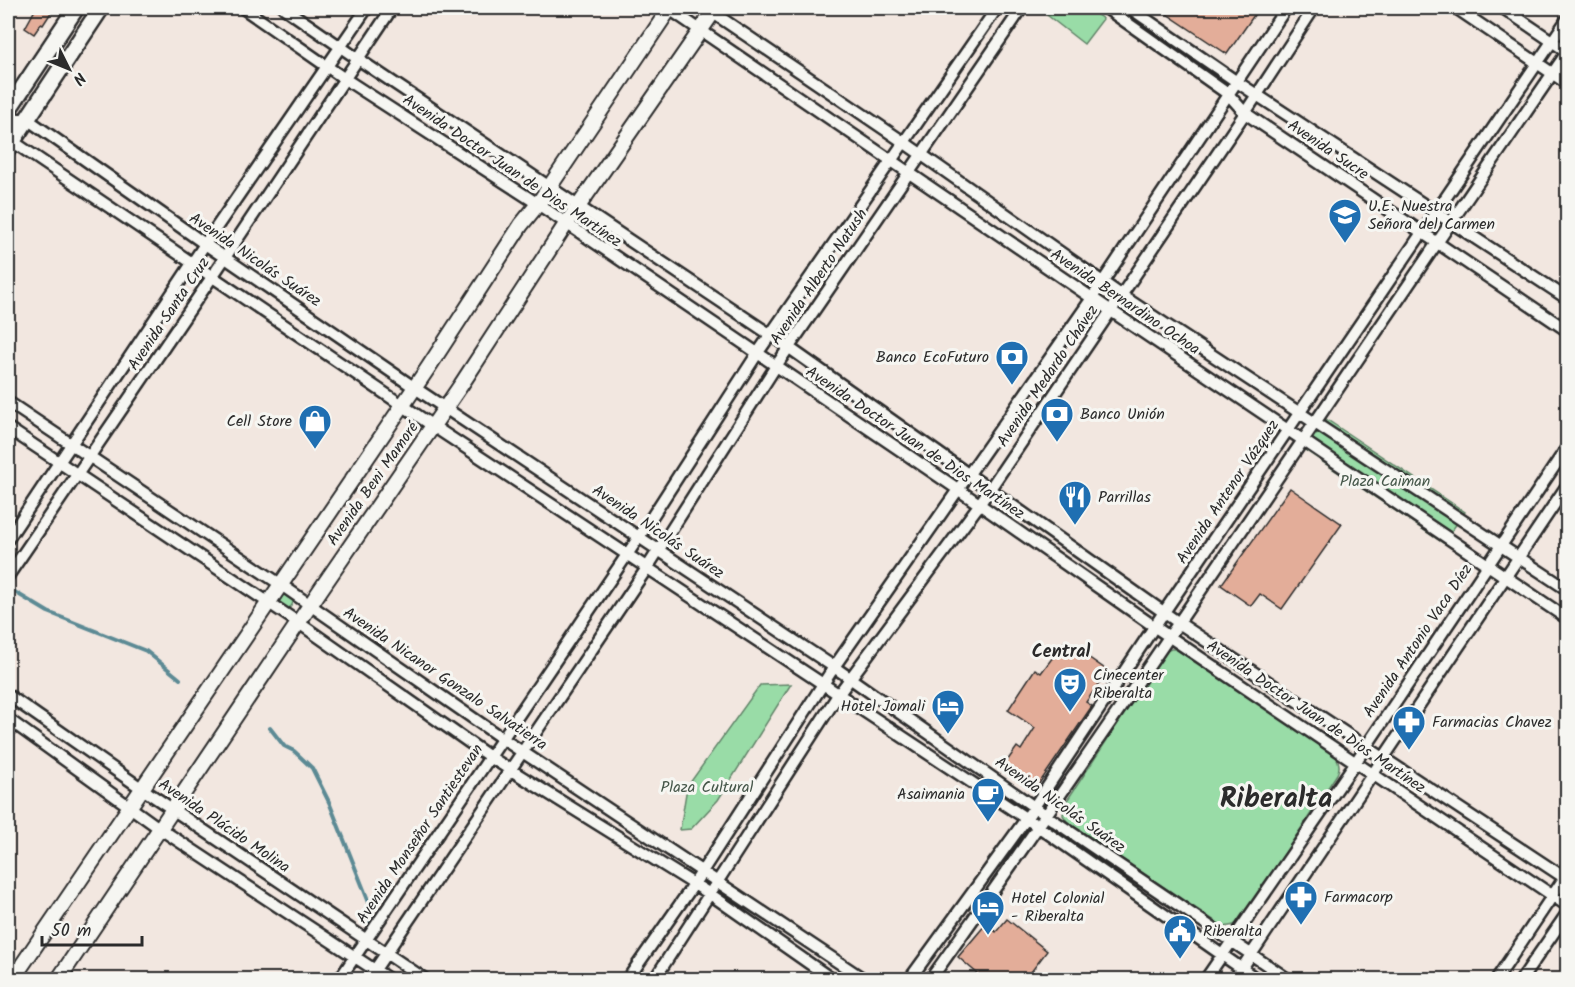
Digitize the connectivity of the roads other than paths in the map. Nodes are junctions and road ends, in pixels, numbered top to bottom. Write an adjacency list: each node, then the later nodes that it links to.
1 (76, 8): 31 (main road)
2 (101, 8): 34 (main road)
3 (243, 8): 24 (street, Avenida Doctor Juan de Dios Martínez)
4 (284, 8): 20 (street, Avenida Doctor Juan de Dios Martínez)
5 (368, 8): 20 (street, Avenida Santa Cruz)
6 (392, 8): 22 (street, Avenida Santa Cruz)
7 (669, 8): 18 (street, Avenida Bernardino Ochoa); 40 (street, Avenida Beni Mamoré)
8 (997, 8): 36 (street, Avenida Alberto Natush)
9 (1022, 8): 37 (street, Avenida Alberto Natush)
10 (1106, 8): 29 (street, Avenida Sucre)
11 (1130, 8): 27 (street, Avenida Sucre)
12 (1286, 8): 27 (street, Avenida Medardo Chávez)
13 (1314, 8): 30 (street, Avenida Medardo Chávez)
14 (1456, 8): 23 (street)
15 (1503, 8): 19 (street)
16 (712, 9): 18 (street, Avenida Beni Mamoré); 36 (street, Avenida Bernardino Ochoa)
17 (1568, 18): 19 (street, Avenida Antenor Vázquez)
18 (700, 31): 38 (street, Avenida Bernardino Ochoa); 42 (street, Avenida Beni Mamoré)
19 (1552, 41): 21 (street); 23 (street, Avenida Antenor Vázquez)
20 (341, 47): 22 (street, Avenida Doctor Juan de Dios Martínez); 24 (street, Avenida Santa Cruz)
21 (1567, 51): 25 (street, Avenida Antenor Vázquez)
22 (358, 59): 26 (street, Avenida Santa Cruz); 40 (street, Avenida Doctor Juan de Dios Martínez)
23 (1537, 64): 25 (street); 43 (street, Avenida Antenor Vázquez)
24 (327, 66): 26 (street, Avenida Doctor Juan de Dios Martínez); 48 (street, Avenida Santa Cruz)
25 (1552, 74): 28 (street); 44 (street, Avenida Antenor Vázquez)
26 (345, 79): 41 (street, Avenida Doctor Juan de Dios Martínez); 49 (street, Avenida Santa Cruz)
27 (1237, 82): 29 (street, Avenida Medardo Chávez); 30 (street, Avenida Sucre)
28 (1568, 84)
29 (1228, 94): 32 (street, Avenida Sucre); 52 (street, Avenida Medardo Chávez)
30 (1257, 95): 32 (street, Avenida Medardo Chávez); 43 (street, Avenida Sucre)
31 (8, 110)
32 (1245, 113): 46 (street, Avenida Sucre); 53 (street, Avenida Medardo Chávez)
33 (8, 119): 34 (street)
34 (27, 119): 35 (main road); 48 (street, Avenida Nicolás Suárez)
35 (9, 140): 50 (street, Avenida Nicolás Suárez)
36 (905, 143): 37 (street, Avenida Bernardino Ochoa); 38 (street, Avenida Alberto Natush)
37 (920, 154): 39 (street, Avenida Alberto Natush); 52 (street, Avenida Bernardino Ochoa)
38 (893, 160): 39 (street, Avenida Bernardino Ochoa); 58 (street, Avenida Alberto Natush)
39 (909, 171): 54 (street, Avenida Bernardino Ochoa); 59 (street, Avenida Alberto Natush)
40 (549, 187): 41 (street, Avenida Beni Mamoré); 42 (street, Avenida Doctor Juan de Dios Martínez)
41 (538, 204): 45 (street, Avenida Doctor Juan de Dios Martínez); 62 (street, Avenida Beni Mamoré)
42 (579, 206): 45 (street, Avenida Beni Mamoré); 58 (street, Avenida Doctor Juan de Dios Martínez)
43 (1435, 213): 44 (street, Avenida Sucre); 46 (street, Avenida Antenor Vázquez)
44 (1450, 223): 47 (street, Avenida Antenor Vázquez); 55 (street, Avenida Sucre)
45 (566, 224): 60 (street, Avenida Doctor Juan de Dios Martínez); 65 (street, Avenida Beni Mamoré)
46 (1422, 232): 47 (street, Avenida Sucre); 66 (street, Avenida Antenor Vázquez)
47 (1438, 242): 57 (street, Avenida Sucre); 67 (street, Avenida Antenor Vázquez)
48 (205, 244): 49 (street, Avenida Nicolás Suárez); 50 (street, Avenida Santa Cruz)
49 (226, 257): 51 (street, Avenida Santa Cruz); 62 (street, Avenida Nicolás Suárez)
50 (192, 264): 51 (street, Avenida Nicolás Suárez); 72 (street, Avenida Santa Cruz)
51 (212, 277): 64 (street, Avenida Nicolás Suárez); 74 (street, Avenida Santa Cruz)
52 (1102, 282): 53 (street, Avenida Bernardino Ochoa); 54 (street, Avenida Medardo Chávez)
53 (1121, 295): 56 (street, Avenida Medardo Chávez); 66 (street, Avenida Bernardino Ochoa)
54 (1092, 298): 56 (street, Avenida Bernardino Ochoa); 77 (street, Avenida Medardo Chávez)
55 (1568, 298)
56 (1111, 311): 70 (street, Avenida Bernardino Ochoa); 79 (street, Avenida Medardo Chávez)
57 (1568, 331)
58 (771, 335): 59 (street, Avenida Doctor Juan de Dios Martínez); 60 (street, Avenida Alberto Natush)
59 (789, 348): 61 (street, Avenida Alberto Natush); 77 (street, Avenida Doctor Juan de Dios Martínez)
60 (757, 354): 61 (street, Avenida Doctor Juan de Dios Martínez); 82 (street, Avenida Alberto Natush)
61 (776, 366): 80 (street, Avenida Doctor Juan de Dios Martínez); 85 (street, Avenida Alberto Natush)
62 (415, 388): 64 (street, Avenida Beni Mamoré); 65 (street, Avenida Nicolás Suárez)
63 (8, 402): 72 (street, Avenida Nicanor Gonzalo Salvatierra)
64 (403, 405): 68 (street, Avenida Nicolás Suárez); 92 (street, Avenida Beni Mamoré)
65 (446, 408): 68 (street, Avenida Beni Mamoré); 82 (street, Avenida Nicolás Suárez)
66 (1299, 413): 67 (street, Avenida Bernardino Ochoa); 70 (street, Avenida Antenor Vázquez)
67 (1314, 423): 71 (street, Avenida Antenor Vázquez); 84 (street, Avenida Bernardino Ochoa)
68 (433, 426): 86 (street, Avenida Nicolás Suárez); 95 (street, Avenida Beni Mamoré)
69 (8, 428): 75 (street)
70 (1287, 430): 71 (street, Avenida Bernardino Ochoa); 96 (street, Avenida Antenor Vázquez)
71 (1303, 441): 88 (street, Avenida Bernardino Ochoa); 99 (street, Avenida Antenor Vázquez)
72 (71, 445): 74 (street, Avenida Nicanor Gonzalo Salvatierra); 75 (street, Avenida Santa Cruz)
73 (1568, 447): 84 (street, Avenida Antonio Vaca Díez)
74 (89, 457): 76 (street, Avenida Santa Cruz); 92 (street, Avenida Nicanor Gonzalo Salvatierra)
75 (58, 463): 76 (street); 83 (street, Avenida Santa Cruz)
76 (78, 474): 90 (street, Avenida Santa Cruz); 94 (street)
77 (970, 474): 79 (street, Avenida Doctor Juan de Dios Martínez); 80 (street, Avenida Medardo Chávez)
78 (1568, 484): 87 (street)
79 (990, 488): 81 (street, Avenida Medardo Chávez); 96 (street, Avenida Doctor Juan de Dios Martínez)
80 (959, 490): 81 (street, Avenida Doctor Juan de Dios Martínez); 102 (street, Avenida Medardo Chávez)
81 (979, 505): 100 (street, Avenida Doctor Juan de Dios Martínez); 103 (street, Avenida Medardo Chávez)
82 (639, 537): 85 (street, Avenida Nicolás Suárez); 86 (street, Avenida Alberto Natush)
83 (8, 539)
84 (1502, 545): 87 (street, Avenida Bernardino Ochoa); 88 (street, Avenida Antonio Vaca Díez)
85 (658, 550): 89 (street, Avenida Alberto Natush); 102 (street, Avenida Nicolás Suárez)
86 (626, 554): 89 (street, Avenida Nicolás Suárez); 108 (street, Avenida Monseñor Santiestevan)
87 (1519, 558): 91 (street); 93 (street, Avenida Bernardino Ochoa)
88 (1487, 565): 91 (street, Avenida Bernardino Ochoa); 109 (street, Avenida Antonio Vaca Díez)
89 (647, 568): 104 (street, Avenida Nicolás Suárez); 110 (street)
90 (8, 576)
91 (1505, 578): 97 (street, Avenida Bernardino Ochoa); 112 (street)
92 (280, 584): 94 (street, Avenida Beni Mamoré); 95 (street, Avenida Nicanor Gonzalo Salvatierra)
93 (1568, 590)
94 (267, 603): 98 (street); 116 (street, Avenida Beni Mamoré)
95 (310, 605): 98 (street, Avenida Beni Mamoré); 108 (street, Avenida Nicanor Gonzalo Salvatierra)
96 (1164, 612): 99 (street, Avenida Doctor Juan de Dios Martínez); 100 (street, Avenida Antenor Vázquez)
97 (1568, 619)
98 (298, 623): 111 (street); 119 (street, Avenida Beni Mamoré)
99 (1179, 623): 101 (street, Avenida Antenor Vázquez); 109 (street, Avenida Doctor Juan de Dios Martínez)
100 (1155, 627): 101 (street, Avenida Doctor Juan de Dios Martínez); 118 (street, Avenida Antenor Vázquez)
101 (1170, 637): 113 (street, Avenida Doctor Juan de Dios Martínez); 120 (street, Avenida Antenor Vázquez)
102 (834, 667): 103 (street, Avenida Nicolás Suárez); 104 (street, Avenida Medardo Chávez)
103 (851, 679): 106 (street, Avenida Medardo Chávez); 118 (street, Avenida Nicolás Suárez)
104 (823, 686): 106 (street, Avenida Nicolás Suárez); 124 (street, Avenida Medardo Chávez)
105 (8, 695): 116 (street, Avenida Plácido Molina)
106 (838, 695): 121 (street, Avenida Nicolás Suárez); 126 (street, Avenida Medardo Chávez)
107 (8, 719): 117 (street)
108 (503, 739): 110 (street, Avenida Nicanor Gonzalo Salvatierra); 111 (street, Avenida Monseñor Santiestevan)
109 (1365, 747): 112 (street, Avenida Doctor Juan de Dios Martínez); 113 (street, Avenida Antonio Vaca Díez)
110 (524, 752): 114 (street); 124 (street, Avenida Nicanor Gonzalo Salvatierra)
111 (490, 757): 114 (street); 132 (street, Avenida Monseñor Santiestevan)
112 (1383, 758): 115 (street); 125 (street, Avenida Doctor Juan de Dios Martínez)
113 (1355, 763): 115 (street, Avenida Doctor Juan de Dios Martínez); 133 (street, Avenida Antonio Vaca Díez)
114 (511, 770): 127 (street); 134 (street)
115 (1373, 773): 129 (street, Avenida Doctor Juan de Dios Martínez); 135 (street)
116 (141, 788): 117 (street, Avenida Beni Mamoré); 119 (street, Avenida Plácido Molina)
117 (128, 806): 123 (street); 140 (street, Avenida Beni Mamoré)
118 (1034, 807): 120 (street, Avenida Nicolás Suárez); 121 (street, Avenida Antenor Vázquez)
119 (173, 810): 123 (street, Avenida Beni Mamoré); 132 (street, Avenida Plácido Molina)
120 (1047, 816): 122 (street, Avenida Antenor Vázquez); 133 (street, Avenida Nicolás Suárez)
121 (1026, 819): 122 (street, Avenida Nicolás Suárez); 150 (street, Avenida Antenor Vázquez)
122 (1039, 827): 136 (street, Avenida Nicolás Suárez); 151 (street, Avenida Antenor Vázquez)
123 (159, 828): 137 (street); 141 (street, Avenida Beni Mamoré)
124 (701, 870): 126 (street, Avenida Nicanor Gonzalo Salvatierra); 127 (street, Avenida Medardo Chávez)
125 (1566, 877): 129 (street)
126 (718, 881): 128 (street, Avenida Medardo Chávez); 149 (street, Avenida Nicanor Gonzalo Salvatierra)
127 (694, 884): 128 (street); 146 (street, Avenida Medardo Chávez)
128 (710, 894): 147 (street, Avenida Medardo Chávez); 148 (street)
129 (1553, 895): 130 (street, Avenida Doctor Juan de Dios Martínez); 156 (street)
130 (1568, 906)
131 (1568, 912): 157 (street)
132 (366, 941): 134 (street, Avenida Plácido Molina); 137 (street, Avenida Monseñor Santiestevan)
133 (1232, 941): 135 (street, Avenida Nicolás Suárez); 136 (street, Avenida Antonio Vaca Díez)
134 (386, 953): 139 (street); 145 (street, Avenida Plácido Molina)
135 (1251, 954): 138 (street); 155 (street, Avenida Nicolás Suárez)
136 (1222, 955): 138 (street, Avenida Nicolás Suárez); 152 (street, Avenida Antonio Vaca Díez)
137 (354, 957): 139 (street); 142 (street, Avenida Monseñor Santiestevan)
138 (1241, 968): 153 (street); 154 (street, Avenida Nicolás Suárez)
139 (375, 970): 143 (street); 144 (street)
140 (12, 980)
141 (58, 980)
142 (339, 980)
143 (368, 980)
144 (390, 980)
145 (426, 980)
146 (627, 980)
147 (654, 980)
148 (833, 980)
149 (865, 980)
150 (909, 980)
151 (930, 980)
152 (1205, 980)
153 (1234, 980)
154 (1258, 980)
155 (1289, 980)
156 (1496, 980)
157 (1521, 980)

